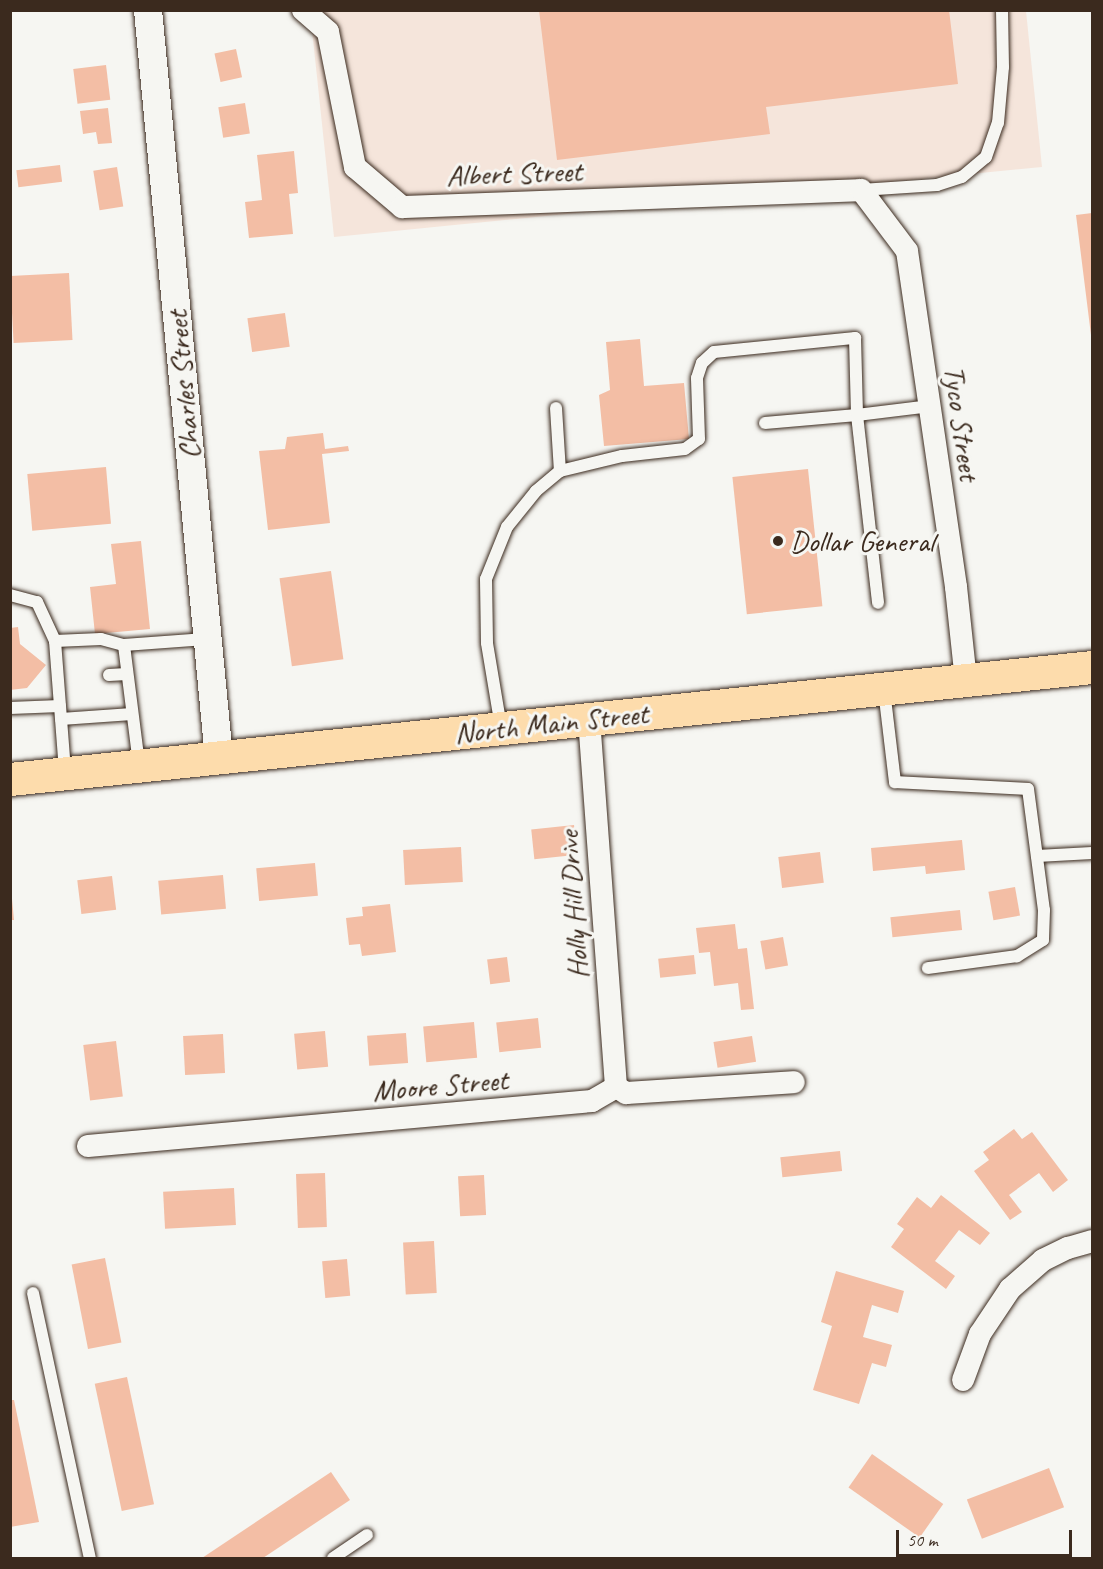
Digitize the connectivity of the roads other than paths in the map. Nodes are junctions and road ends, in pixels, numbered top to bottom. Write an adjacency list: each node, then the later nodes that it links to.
1 (303, 10): 4 (street, Albert Street)
2 (1002, 10): 4 (lane)
3 (153, 11): 12 (street, Charles Street)
4 (861, 190): 5 (street, Tyco Street)
5 (930, 406): 7 (lane); 18 (street, Tyco Street)
6 (556, 408): 9 (lane)
7 (857, 415): 8 (lane); 9 (lane); 11 (lane)
8 (765, 423)
9 (560, 471): 25 (lane)
10 (10, 595): 13 (lane)
11 (878, 603)
12 (206, 639): 14 (lane); 26 (street, Charles Street)
13 (55, 641): 14 (lane); 20 (lane)
14 (124, 645): 16 (lane)
15 (1092, 667): 18 (main road, North Main Street)
16 (127, 674): 17 (lane); 22 (lane)
17 (109, 675)
18 (966, 680): 19 (main road, North Main Street)
19 (884, 688): 23 (main road, North Main Street); 31 (lane)
20 (60, 706): 21 (lane); 24 (lane)
21 (10, 708)
22 (132, 714): 24 (lane); 27 (lane)
23 (589, 718): 25 (main road, North Main Street); 34 (street, Holly Hill Drive)
24 (61, 719): 28 (lane)
25 (501, 728): 26 (main road, North Main Street)
26 (219, 759): 27 (main road, North Main Street)
27 (139, 767): 28 (main road, North Main Street)
28 (65, 774): 29 (main road, North Main Street)
29 (10, 779)
30 (1092, 853): 31 (lane)
31 (1037, 856): 32 (lane)
32 (928, 968)
33 (794, 1082): 34 (street)
34 (616, 1087): 35 (street, Moore Street)
35 (88, 1146)
36 (1092, 1241): 38 (street)
37 (33, 1293): 40 (lane)
38 (963, 1380)
39 (367, 1535): 41 (lane)
40 (90, 1558)
41 (333, 1558)

